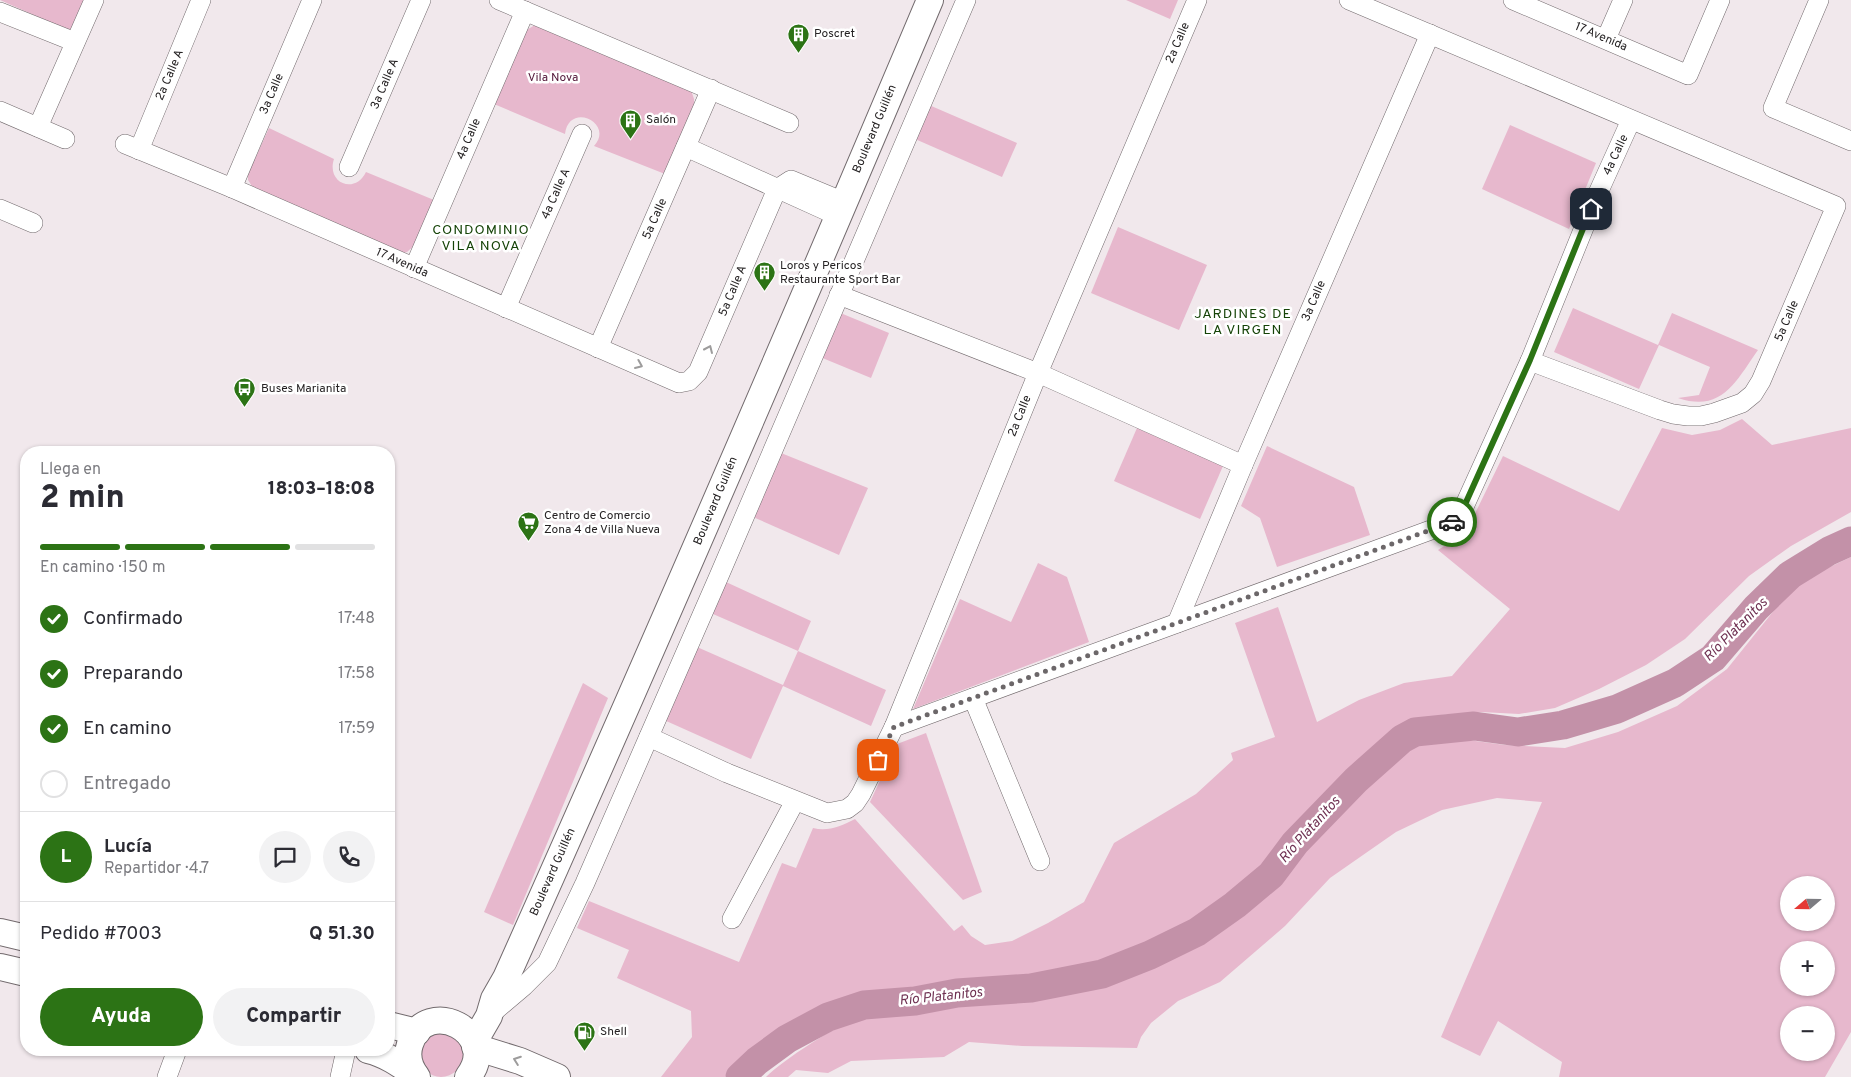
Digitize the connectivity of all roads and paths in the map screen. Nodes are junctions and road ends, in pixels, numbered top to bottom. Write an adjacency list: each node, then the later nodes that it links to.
1 (94, 0): 18 (street)
2 (202, 0): 27 (street, 2a Calle A)
3 (312, 0): 31 (street, 3a Calle)
4 (421, 0): 29 (street, 3a Calle A)
5 (499, 0): 14 (street)
6 (930, 0): 33 (main road, Boulevard Guillén)
7 (966, 0): 36 (street)
8 (1197, 0): 40 (street, 2a Calle)
9 (1349, 0): 16 (street)
10 (1623, 0): 17 (street)
11 (1720, 0): 17 (street, 17 Avenida)
12 (1820, 0): 26 (street)
13 (1517, 1): 17 (street, 17 Avenida)
14 (525, 11): 19 (street); 35 (street, 4a Calle)
15 (0, 12): 18 (street)
16 (1430, 34): 21 (street); 42 (street, 3a Calle)
17 (1606, 39)
18 (75, 42): 23 (street)
19 (710, 89): 22 (street); 28 (street, 5a Calle)
20 (0, 111): 23 (street)
21 (1631, 120): 39 (street, 4a Calle); 39 (street, 5a Calle)
22 (789, 123)
23 (38, 127): 25 (street)
24 (582, 134): 37 (street, 4a Calle A)
25 (65, 139)
26 (1851, 141)
27 (132, 147): 31 (street, 17 Avenida)
28 (686, 147): 30 (street); 38 (street, 5a Calle)
29 (349, 167)
30 (784, 184): 33 (street); 41 (street, 5a Calle A, one-way to 30)
31 (232, 188): 35 (street, 17 Avenida)
32 (0, 209): 34 (street)
33 (841, 209): 54 (main road, Boulevard Guillén)
34 (32, 223)
35 (414, 268): 37 (street, 17 Avenida)
36 (839, 294): 40 (street); 46 (street)
37 (506, 308): 38 (street, 17 Avenida)
38 (598, 348): 41 (street, 17 Avenida, one-way to 41)
39 (1530, 360): 43 (street, 4a Calle)
40 (1038, 373): 42 (street); 45 (street, 2a Calle)
41 (679, 383)
42 (1243, 464): 43 (street, 3a Calle)
43 (1177, 623): 44 (street)
44 (973, 698): 45 (street); 48 (street)
45 (894, 727): 47 (street, 2a Calle)
46 (649, 737): 47 (street); 54 (street)
47 (795, 801): 49 (street)
48 (1040, 861)
49 (732, 919)
50 (0, 932): 51 (main road)
51 (20, 937)
52 (0, 967): 53 (main road)
53 (20, 972)
54 (503, 995): 56 (main road); 57 (main road, Boulevard Guillén)
55 (395, 1025): 56 (main road)
56 (426, 1027): 57 (main road); 61 (main road)
57 (475, 1044): 64 (main road, Boulevard Guillén); 65 (main road, one-way to 57)
58 (175, 1056): 62 (street)
59 (345, 1056): 63 (street)
60 (384, 1056): 61 (main road)
61 (416, 1076)
62 (167, 1077)
63 (340, 1077)
64 (468, 1077)
65 (557, 1077)

